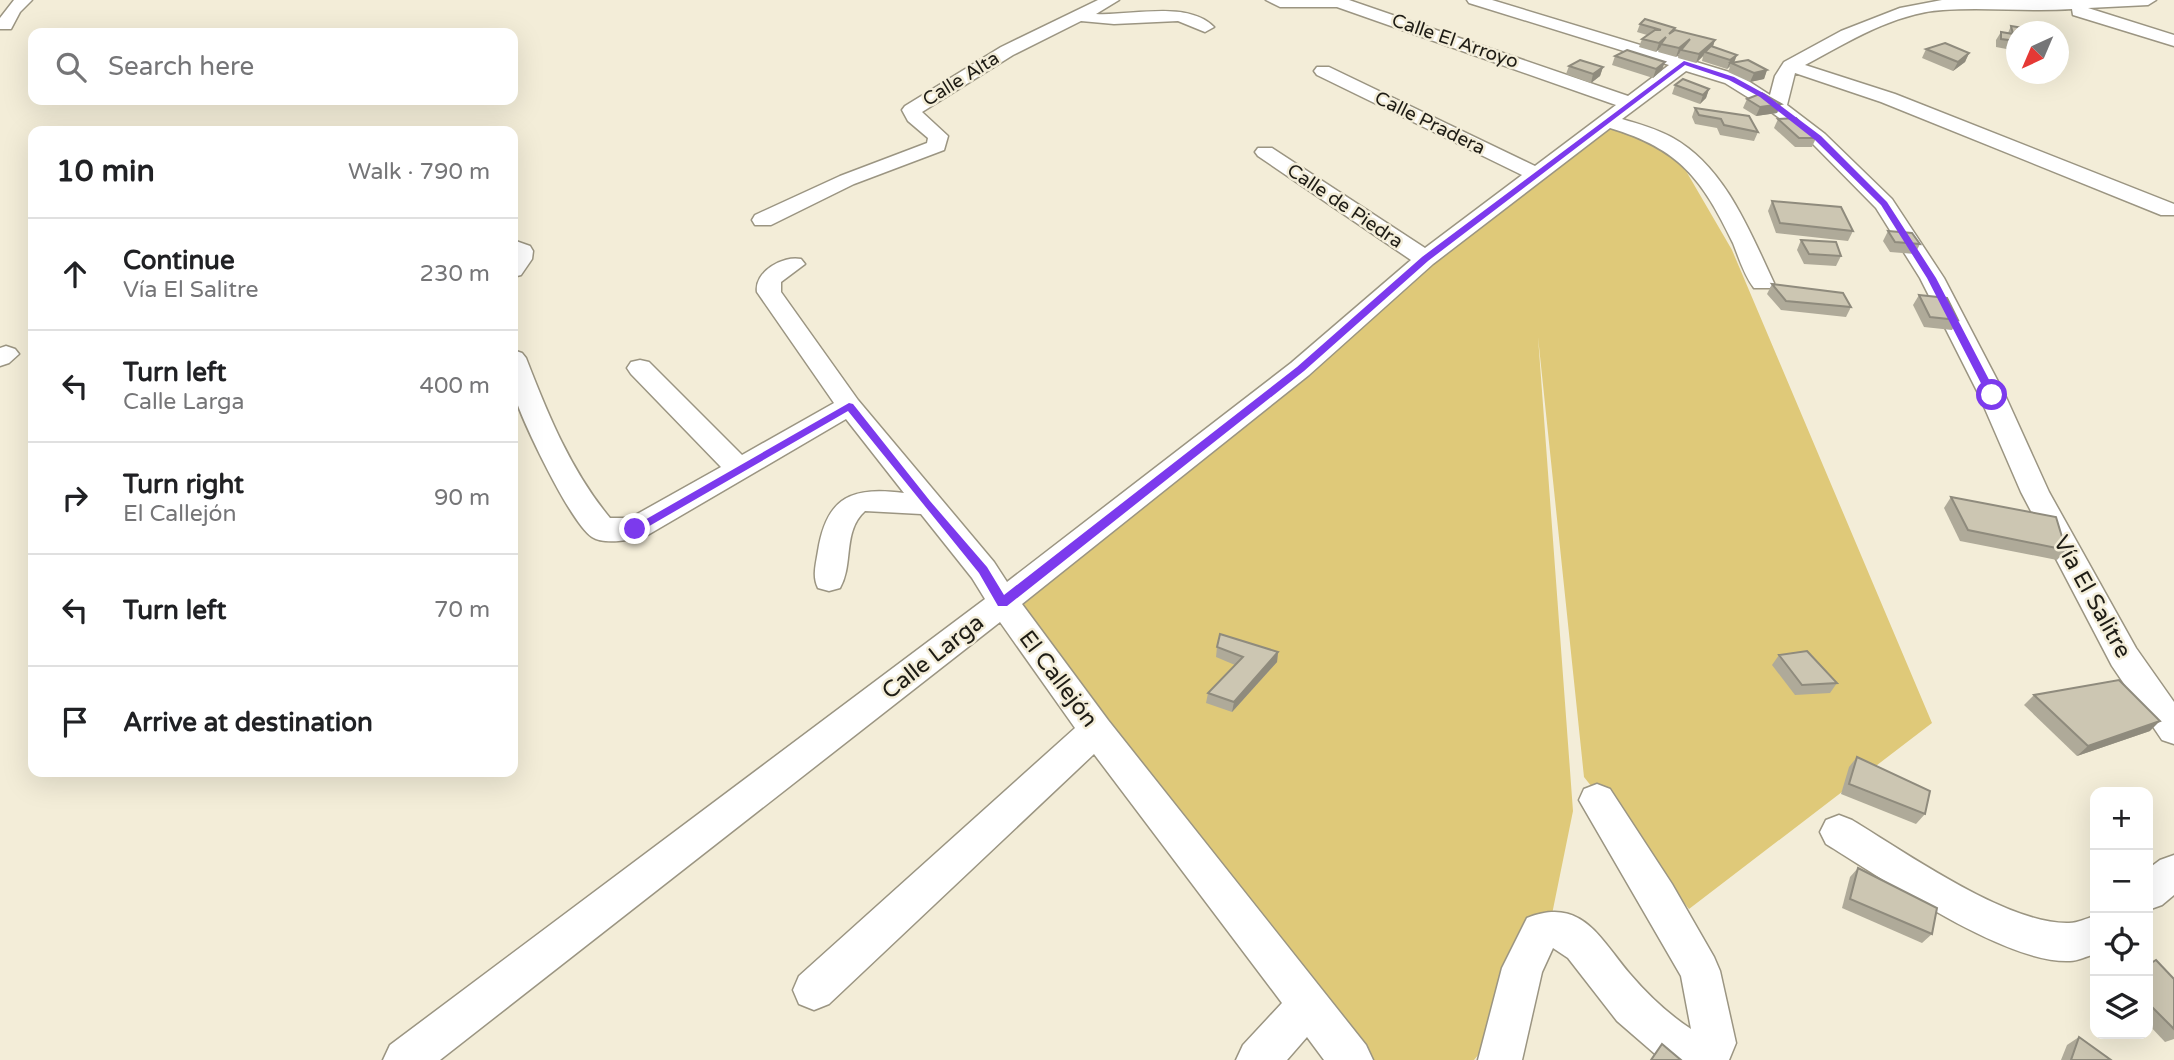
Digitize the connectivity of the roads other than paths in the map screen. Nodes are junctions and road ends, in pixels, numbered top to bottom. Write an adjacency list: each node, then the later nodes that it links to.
1 (24, 0): 9 (street)
2 (1111, 0): 8 (street, Calle Alta)
3 (1274, 0): 16 (street, Calle El Arroyo)
4 (1475, 0): 7 (street, Vía El Salitre)
5 (2148, 0): 6 (street)
6 (2059, 5): 11 (street); 13 (street)
7 (1513, 7): 12 (street, Vía El Salitre)
8 (1079, 16): 10 (street); 20 (street, Calle Alta)
9 (5, 25)
10 (1205, 27)
11 (2174, 41)
12 (1684, 63): 15 (street, Vía El Salitre); 16 (street, Calle Larga)
13 (1790, 66): 15 (street); 19 (street)
14 (1323, 71): 18 (street, Calle Pradera)
15 (1777, 107): 32 (street, Vía El Salitre)
16 (1621, 113): 18 (street, Calle Larga); 23 (street, Calle El Arroyo)
17 (1265, 152): 21 (street, Calle de Piedra)
18 (1538, 175): 21 (street, Calle Larga)
19 (2169, 210)
20 (763, 220)
21 (1425, 259): 30 (street, Calle Larga)
22 (793, 264): 26 (street, El Callejón)
23 (1762, 283)
24 (640, 368): 27 (street)
25 (518, 372): 27 (street)
26 (849, 406): 27 (street); 28 (street, El Callejón)
27 (740, 469)
28 (926, 504): 29 (street); 30 (street, El Callejón)
29 (829, 580)
30 (1002, 603): 31 (street, El Callejón); 40 (street, Calle Larga)
31 (1096, 730): 38 (street); 39 (street, El Callejón)
32 (2174, 730)
33 (1597, 800): 43 (street)
34 (1839, 832): 37 (street)
35 (2174, 872): 36 (street)
36 (2153, 888)
37 (2090, 936)
38 (814, 990)
39 (1308, 1005): 41 (street); 42 (street, El Callejón)
40 (405, 1060)
41 (1258, 1060)
42 (1351, 1060)
43 (1500, 1060)

